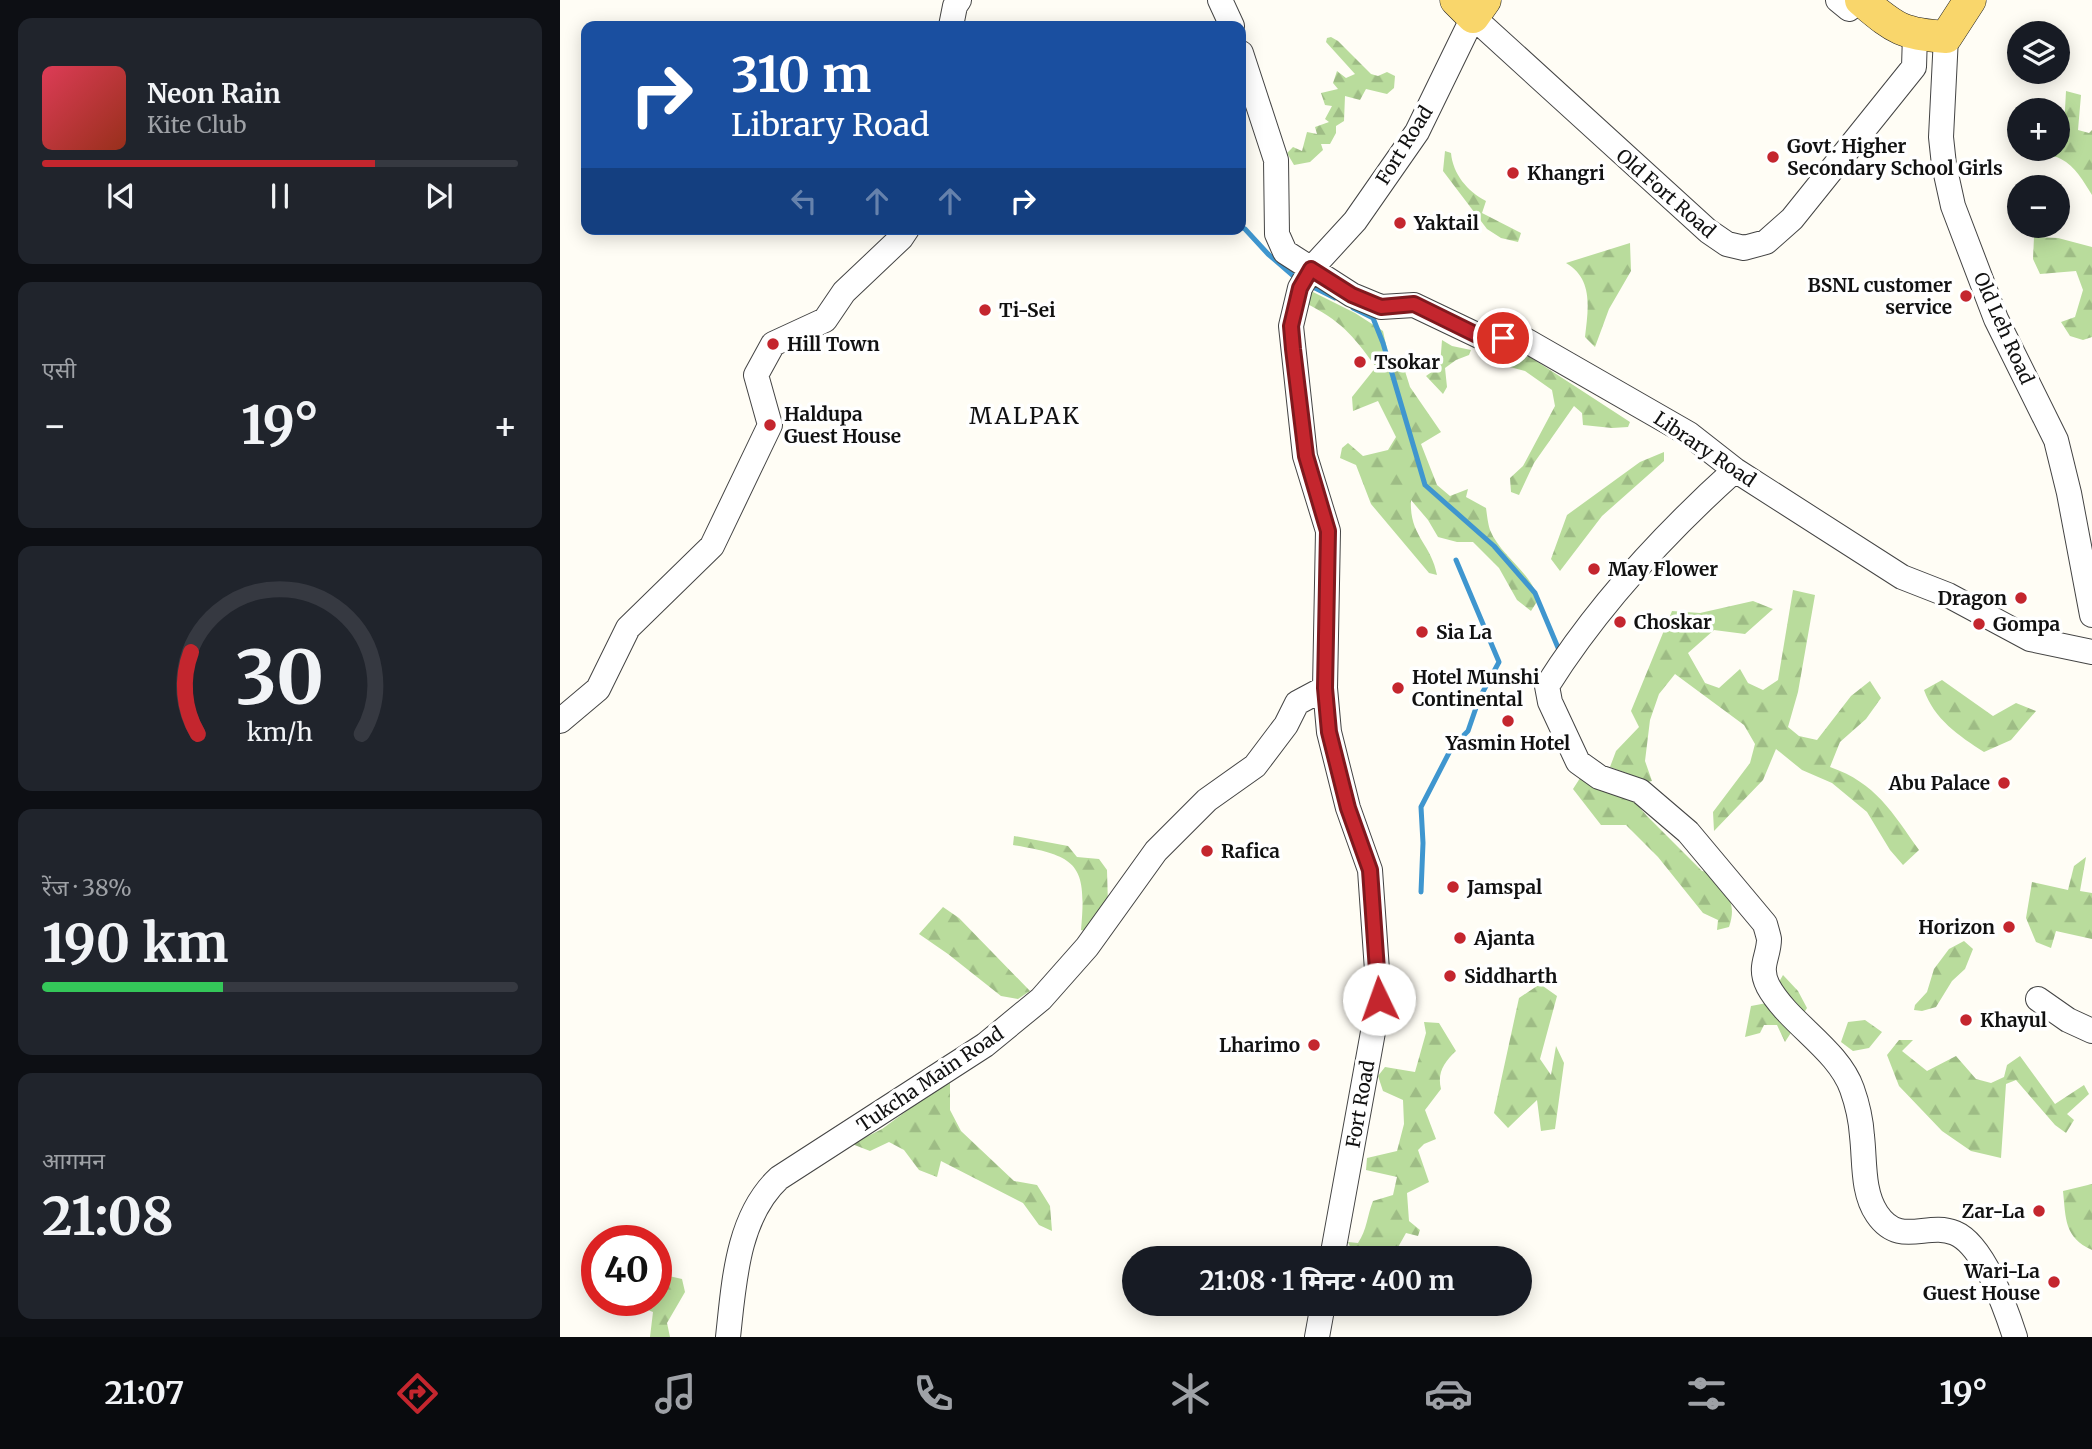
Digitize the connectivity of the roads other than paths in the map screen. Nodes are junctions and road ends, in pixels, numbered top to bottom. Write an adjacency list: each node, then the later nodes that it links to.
1 (959, 0): 6 (street)
2 (1220, 0): 7 (street)
3 (1970, 0): 8 (main road)
4 (1850, 3): 8 (main road)
5 (1471, 6): 8 (street, Old Fort Road); 11 (street, Fort Road)
6 (952, 21)
7 (1230, 21)
8 (1930, 36): 13 (street, Old Leh Road)
9 (1246, 68): 11 (street, Library Road)
10 (903, 235): 16 (street)
11 (1306, 279): 12 (street, Library Road); 15 (street, Fort Road)
12 (1735, 470): 14 (street, Library Road); 23 (street)
13 (2092, 615)
14 (2092, 652)
15 (1325, 688): 19 (street, Fort Road); 21 (street, Tukcha Main Road)
16 (560, 721)
17 (2038, 999): 18 (street)
18 (2092, 1031)
19 (1334, 1246)
20 (1321, 1316): 22 (street)
21 (728, 1337)
22 (1317, 1337)
23 (2015, 1337)

